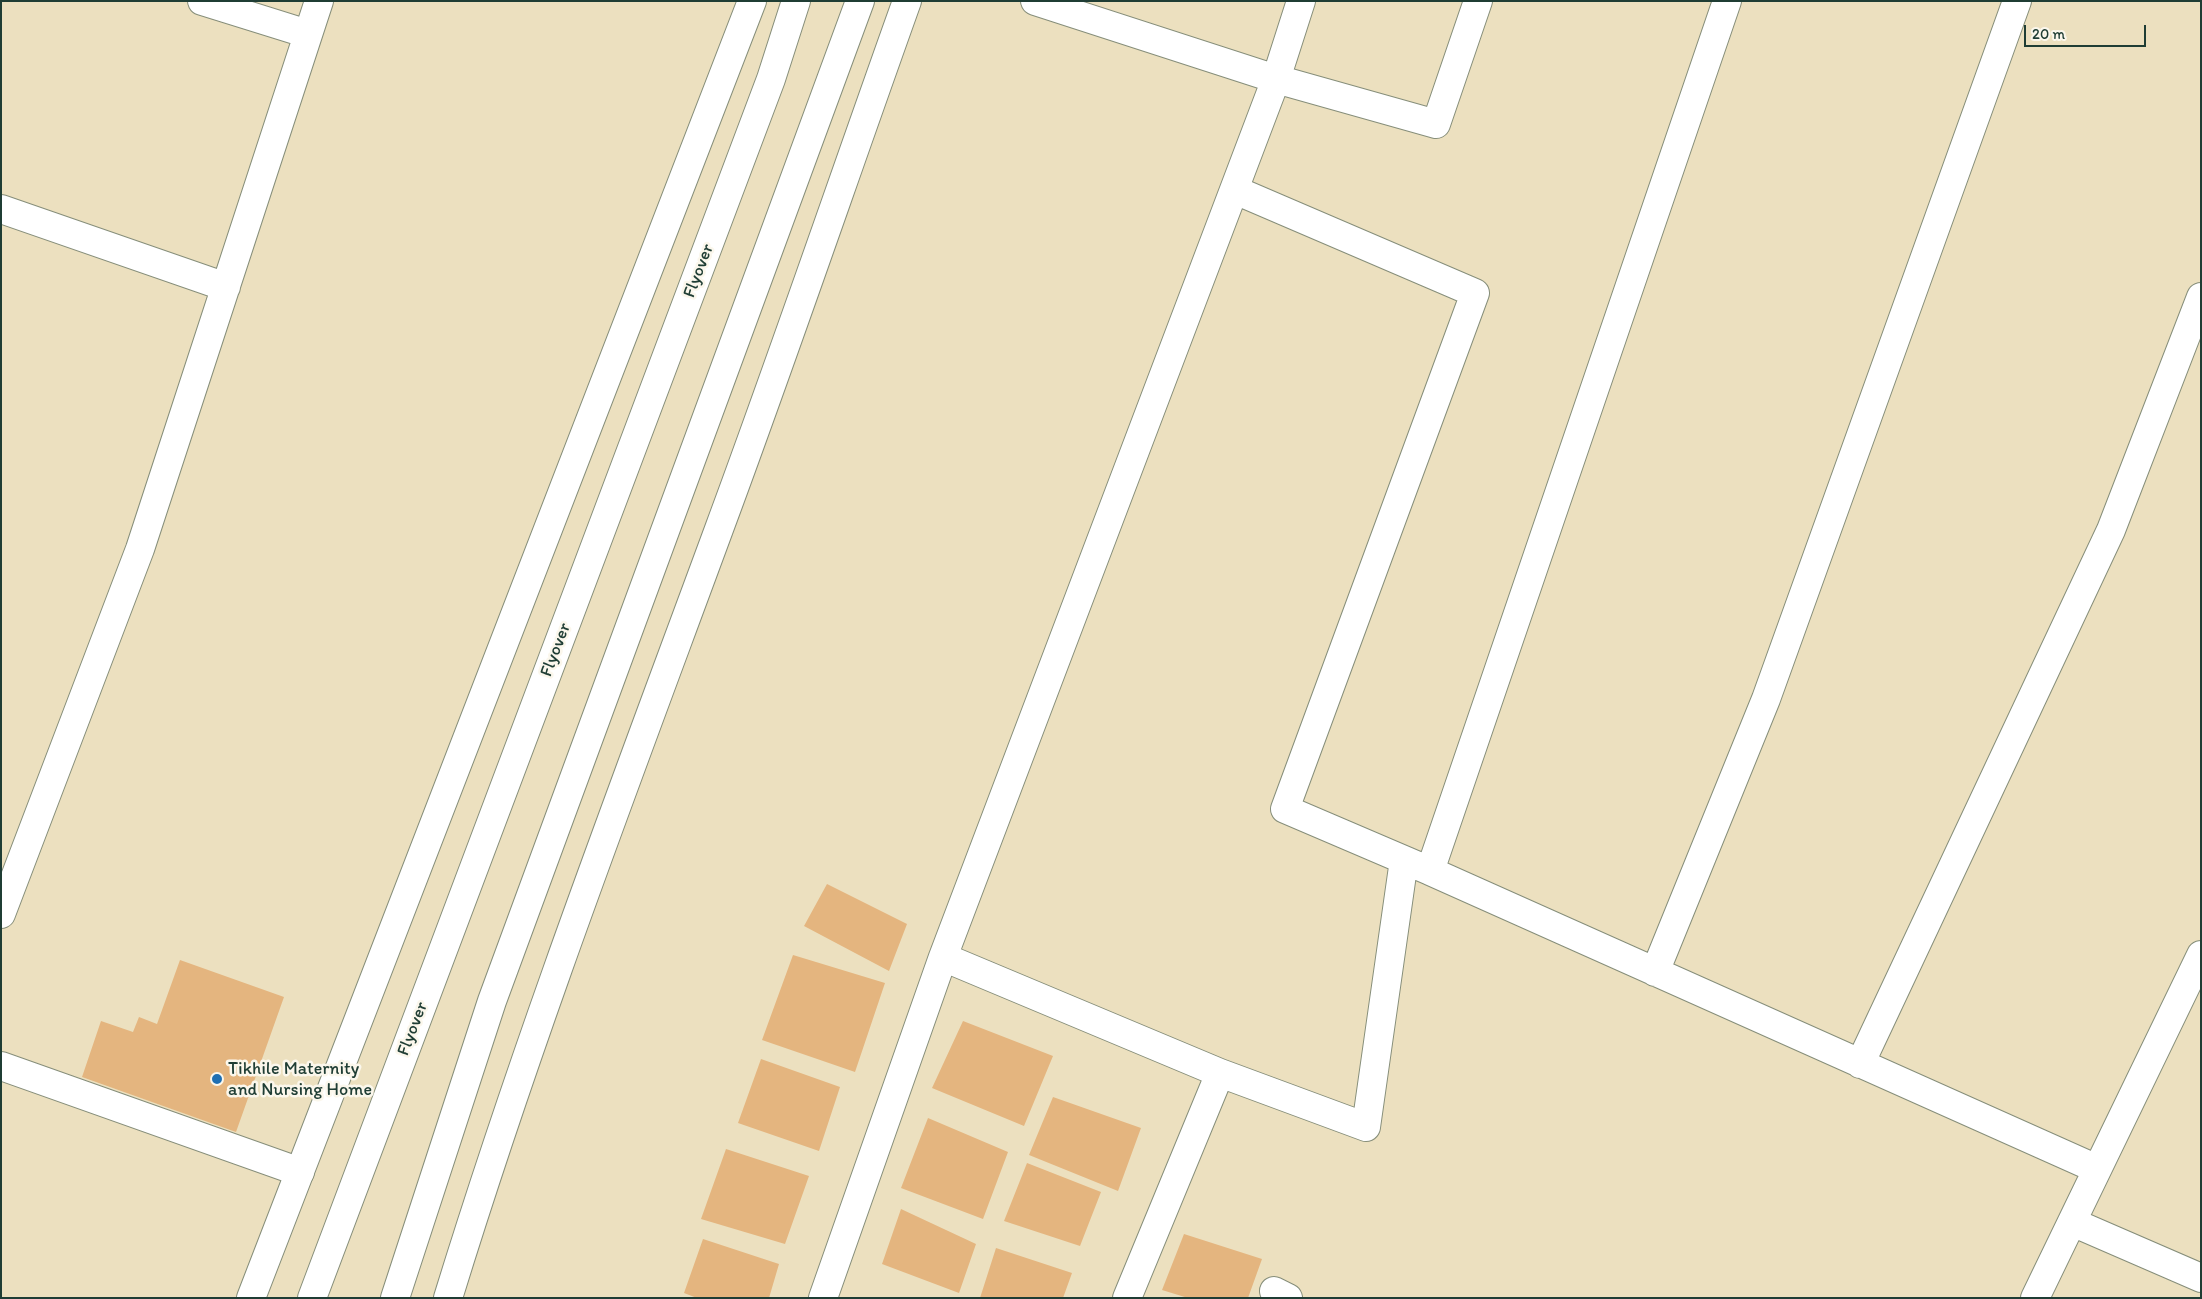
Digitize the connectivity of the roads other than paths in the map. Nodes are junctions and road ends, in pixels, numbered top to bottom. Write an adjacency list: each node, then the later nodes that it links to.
1 (202, 1): 12 (main road)
2 (319, 1): 12 (main road)
3 (752, 1): 28 (main road)
4 (796, 1): 32 (main road, Flyover)
5 (860, 1): 33 (main road)
6 (907, 1): 34 (main road)
7 (1035, 1): 13 (main road)
8 (1301, 1): 13 (main road)
9 (1478, 1): 13 (main road)
10 (1727, 1): 19 (main road)
11 (2017, 1): 23 (main road)
12 (308, 34): 16 (main road)
13 (1276, 79): 14 (main road)
14 (1235, 190): 18 (main road); 22 (main road)
15 (1, 210): 16 (main road)
16 (226, 287): 20 (main road)
17 (2201, 297): 24 (main road)
18 (1404, 860): 19 (main road); 26 (main road)
19 (1430, 871): 23 (main road)
20 (1, 914)
21 (2201, 955): 27 (main road)
22 (943, 957): 26 (main road); 35 (main road)
23 (1655, 972): 24 (main road)
24 (1860, 1064): 27 (main road)
25 (1, 1066): 28 (main road)
26 (1220, 1072): 36 (main road)
27 (2097, 1169): 29 (main road)
28 (300, 1172): 31 (main road)
29 (2072, 1222): 30 (main road); 37 (main road)
30 (2201, 1278)
31 (251, 1298)
32 (312, 1298)
33 (395, 1298)
34 (448, 1298)
35 (823, 1298)
36 (1127, 1298)
37 (2035, 1298)

